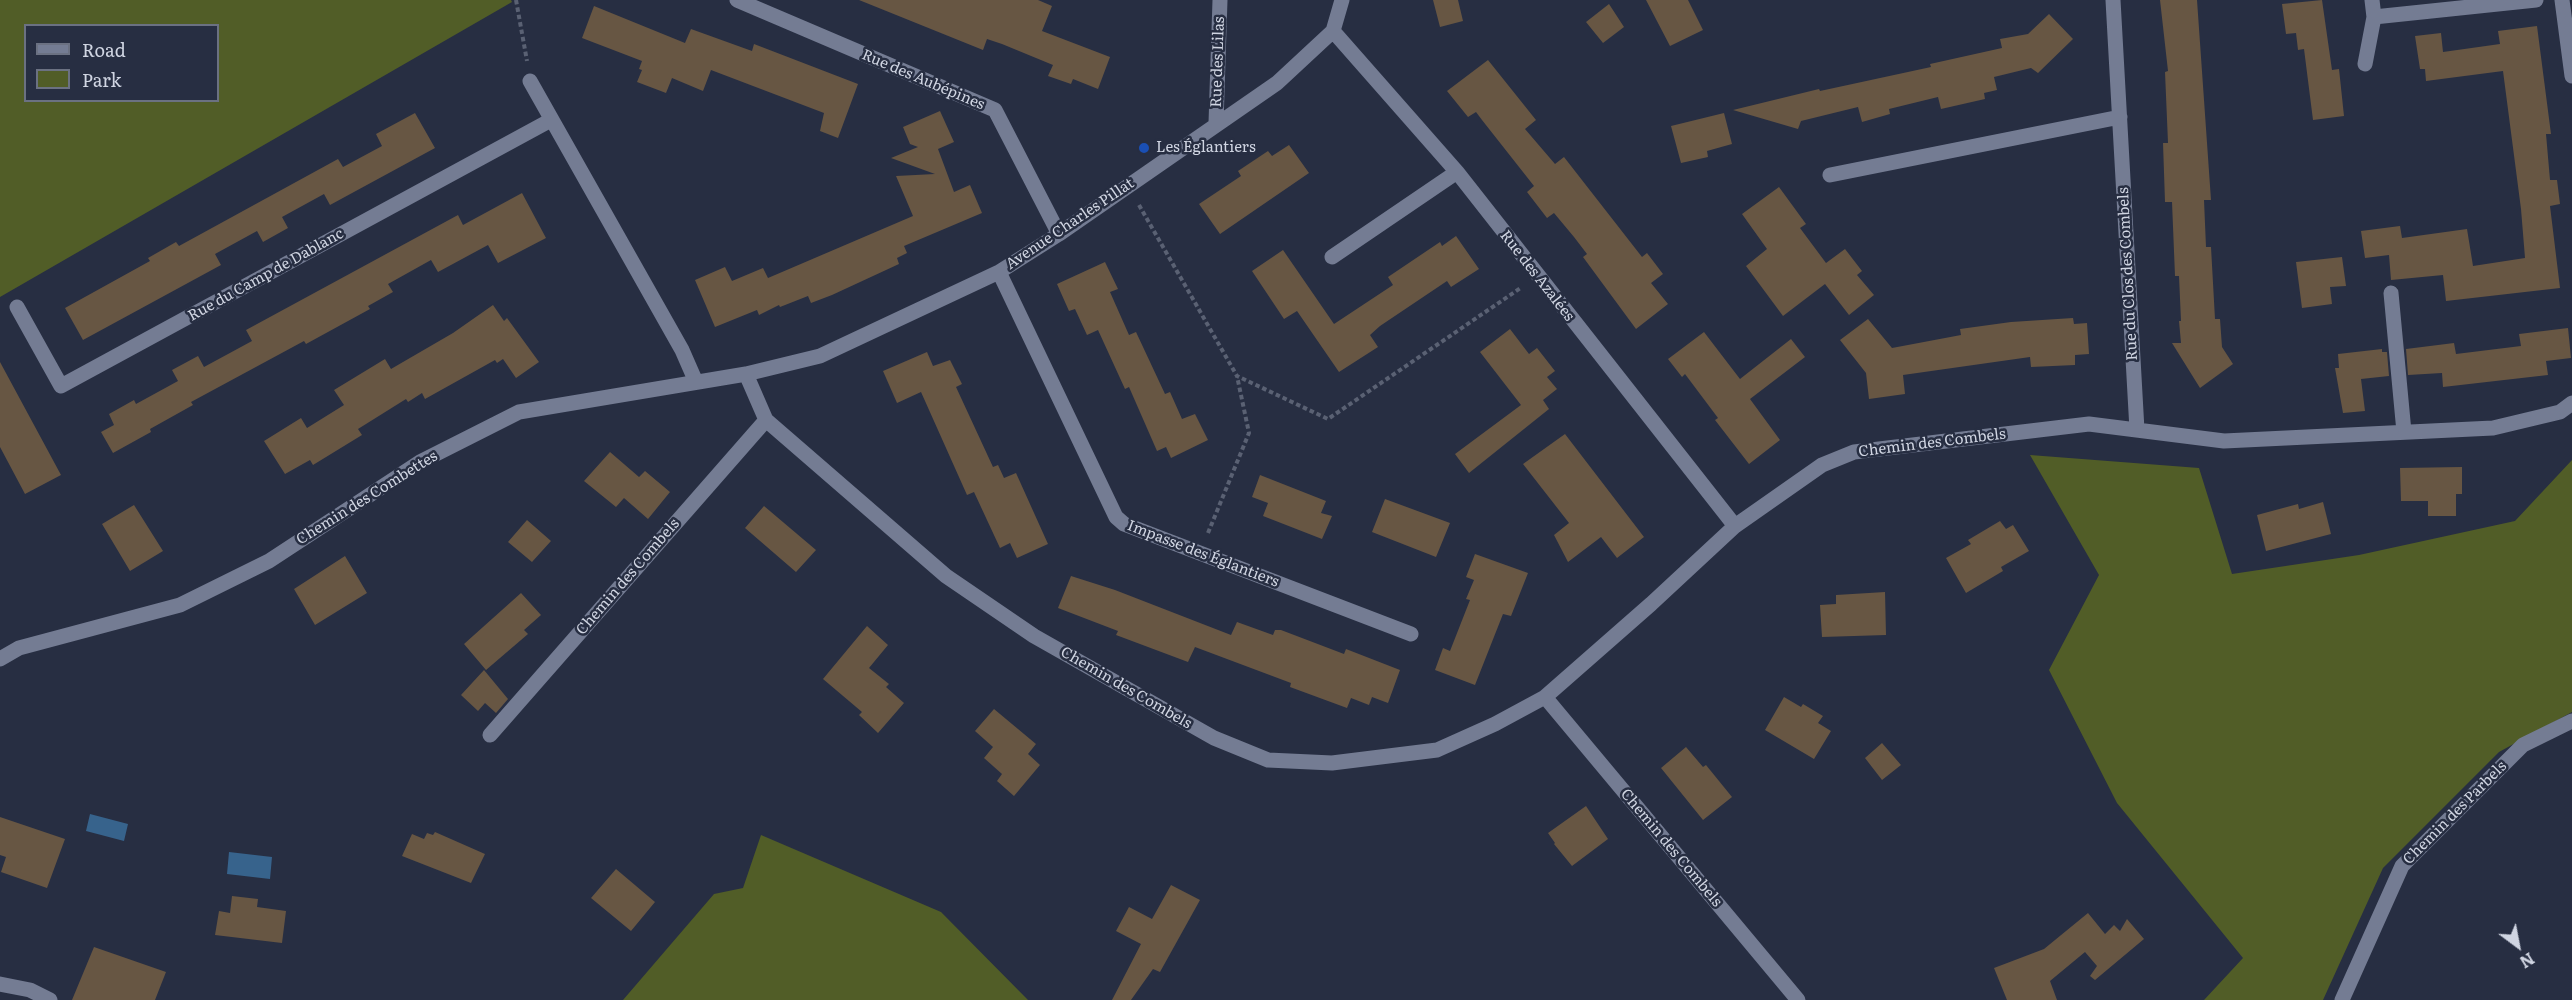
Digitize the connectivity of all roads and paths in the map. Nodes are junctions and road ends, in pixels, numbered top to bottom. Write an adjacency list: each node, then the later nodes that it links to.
1 (516, 0): 15 (path)
2 (737, 0): 9 (street, Rue des Aubépines)
3 (1220, 0): 18 (street, Rue des Lilas)
4 (1342, 0): 12 (street)
5 (2113, 0): 16 (street, Rue du Clos des Combels)
6 (2372, 0): 10 (street)
7 (2536, 0): 10 (street)
8 (2562, 0): 11 (street)
9 (758, 5): 22 (street, Rue des Aubépines)
10 (2374, 18): 13 (street)
11 (2569, 24): 14 (street)
12 (1333, 31): 18 (street, Avenue Charles Pillat); 19 (street, Rue des Azalées)
13 (2365, 64)
14 (2572, 76)
15 (530, 81): 17 (street)
16 (2120, 117): 20 (street); 33 (street, Rue du Clos des Combels)
17 (551, 120): 27 (street, Rue du Camp de Dablanc); 30 (street)
18 (1216, 123): 21 (street, Avenue Charles Pillat)
19 (1457, 172): 23 (street); 25 (street, Rue des Azalées)
20 (1830, 175)
21 (1128, 186): 22 (street, Avenue Charles Pillat); 29 (path)
22 (1059, 234): 24 (street, Avenue Charles Pillat)
23 (1332, 257)
24 (999, 272): 28 (street, Avenue Charles Pillat); 36 (street, Impasse des Églantiers)
25 (1538, 277): 29 (path); 35 (street, Rue des Azalées)
26 (2391, 293): 34 (street)
27 (16, 306)
28 (746, 374): 30 (street, Chemin des Combettes); 32 (street, Chemin des Combels)
29 (1236, 376): 36 (path)
30 (696, 382): 38 (street, Chemin des Combettes)
31 (2572, 403): 34 (street, Chemin des Combels)
32 (766, 420): 39 (street, Chemin des Combels); 41 (street, Chemin des Combels)
33 (2137, 430): 34 (street, Chemin des Combels); 35 (street, Chemin des Combels)
34 (2404, 432)
35 (1735, 526): 39 (street, Chemin des Combels)
36 (1199, 553): 37 (street, Impasse des Églantiers)
37 (1411, 634)
38 (0, 659)
39 (1545, 697): 44 (street, Chemin des Combels)
40 (2572, 721): 45 (street, Chemin des Parbels)
41 (490, 735)
42 (0, 984): 43 (street)
43 (50, 1000)
44 (1798, 1000)
45 (2342, 1000)

